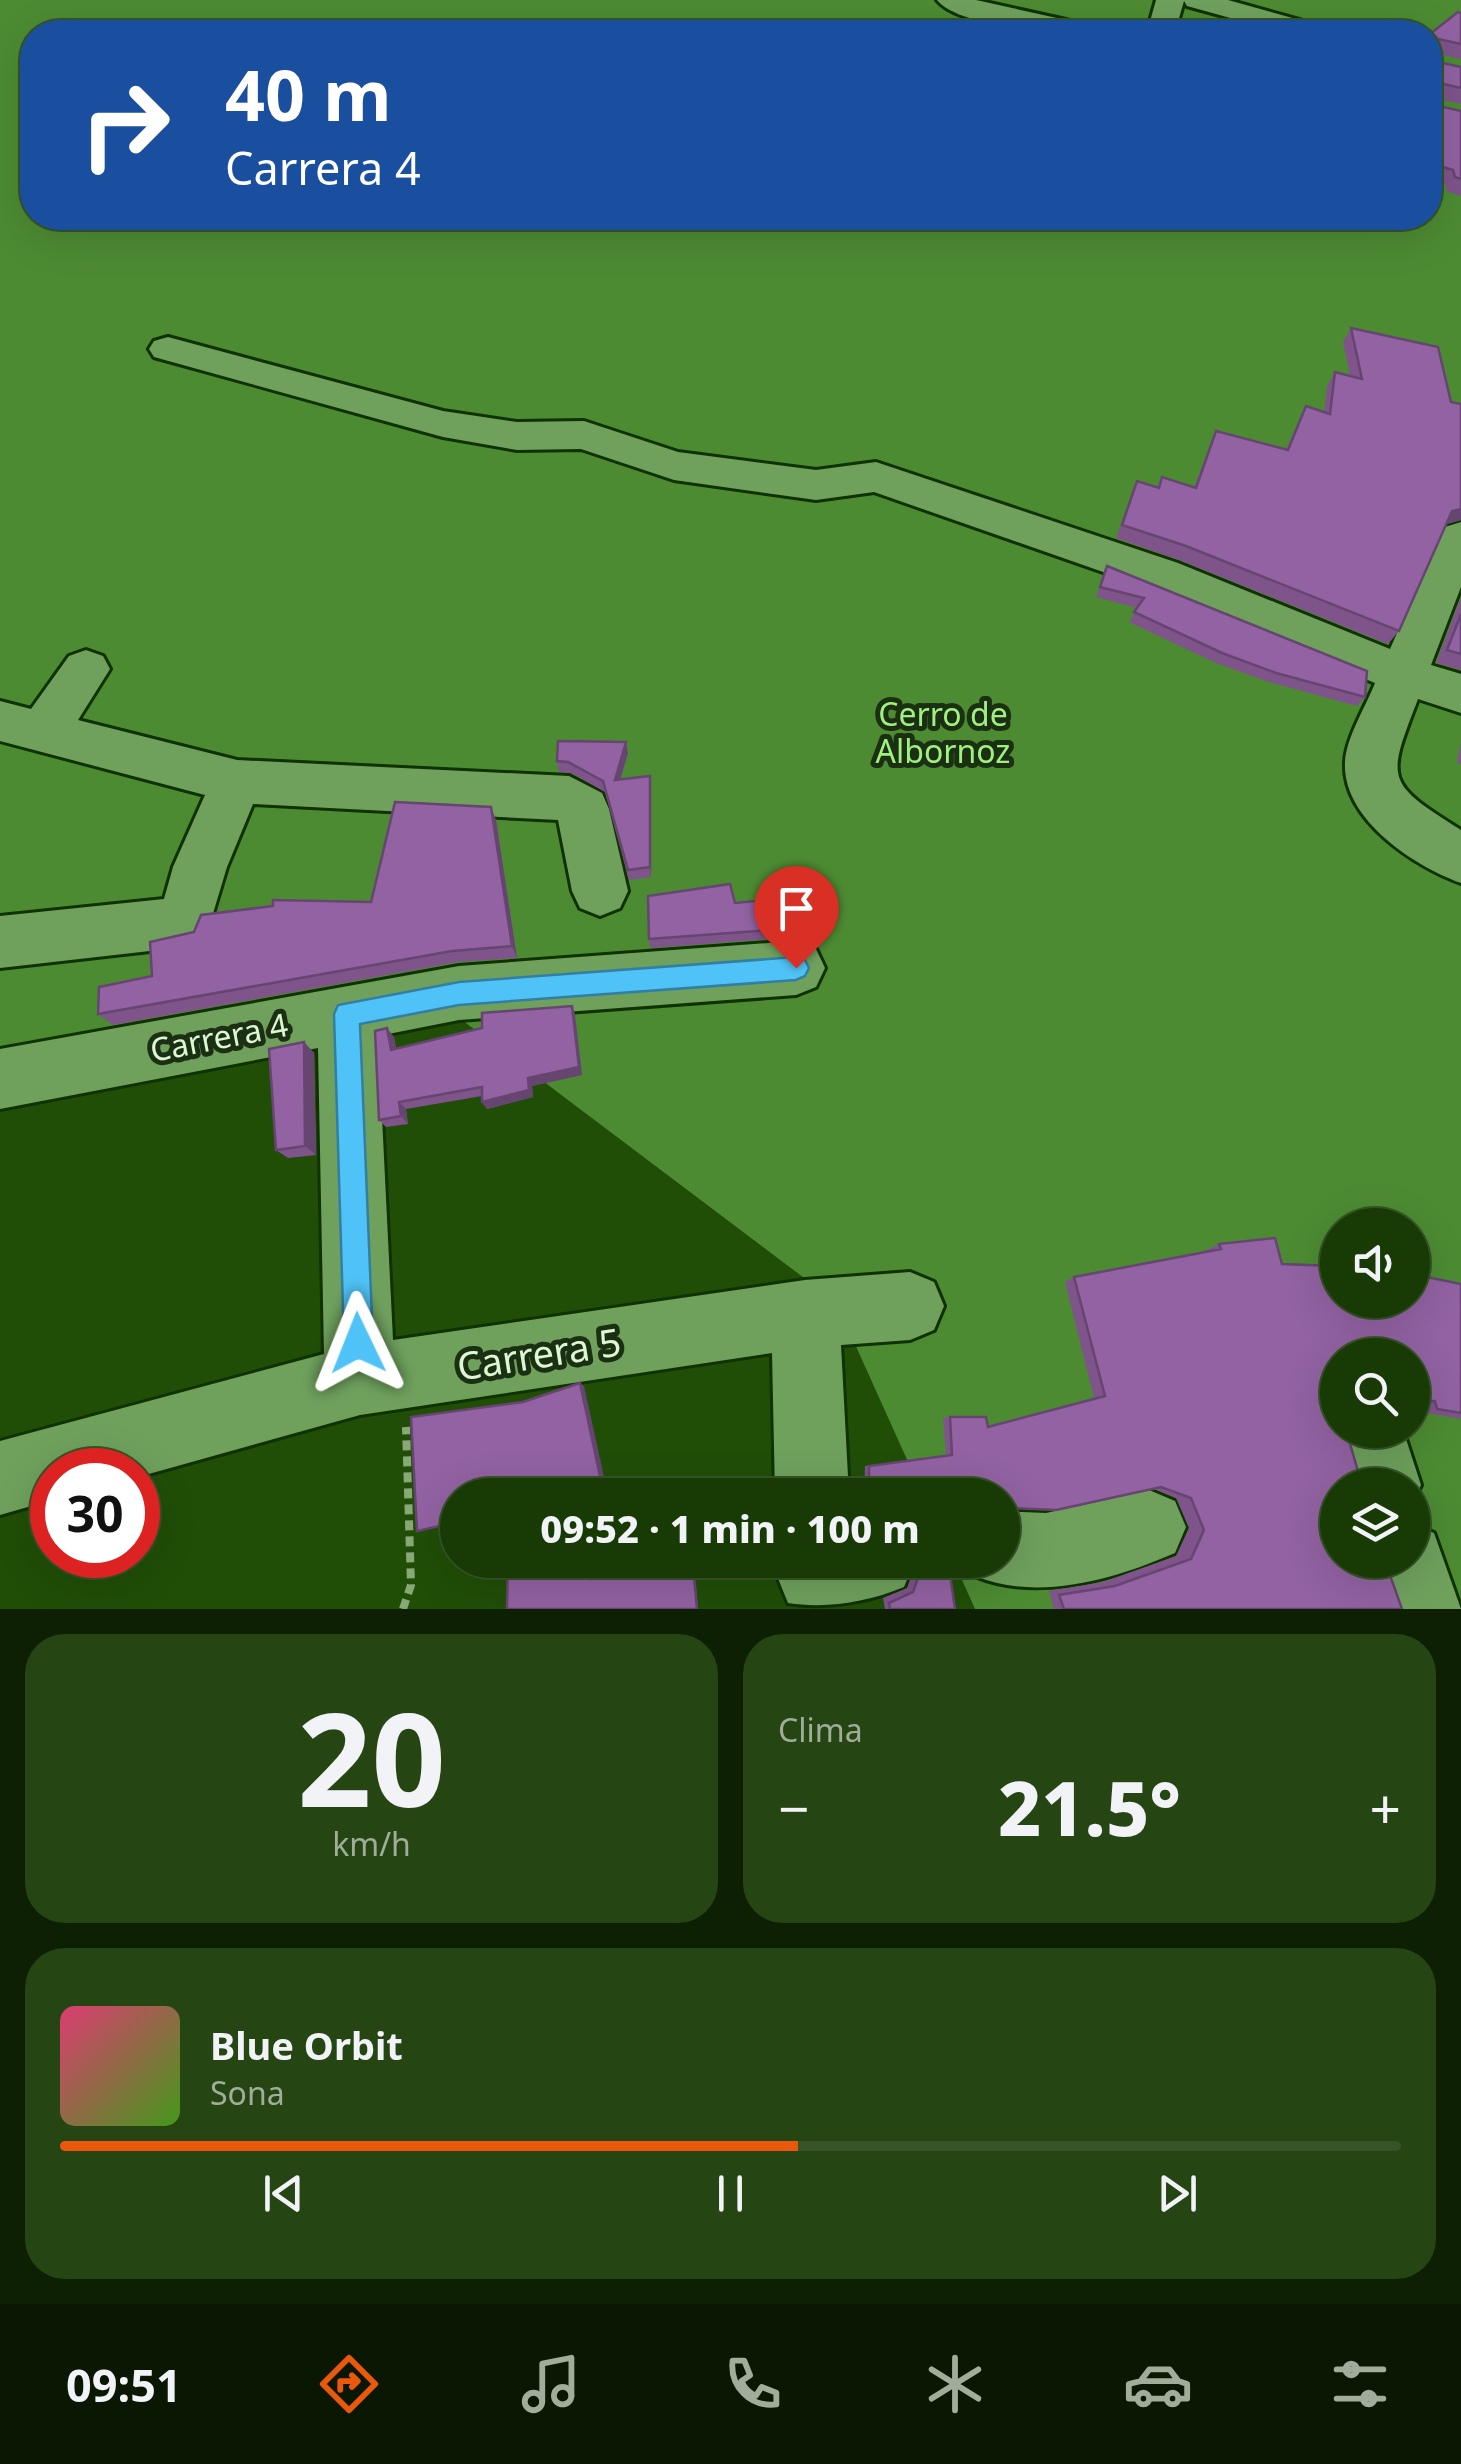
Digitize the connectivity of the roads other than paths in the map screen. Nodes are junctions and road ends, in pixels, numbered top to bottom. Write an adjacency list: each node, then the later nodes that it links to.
1 (951, 0): 3 (street)
2 (1197, 0): 4 (street)
3 (1025, 20)
4 (1268, 20)
5 (168, 348): 8 (street)
6 (1461, 538): 8 (street)
7 (86, 669): 10 (street)
8 (1402, 674): 9 (street); 12 (street)
9 (1461, 694)
10 (22, 726): 11 (street)
11 (237, 782): 13 (street); 14 (street)
12 (1461, 859)
13 (600, 891)
14 (0, 942)
15 (796, 968): 16 (street, Carrera 4)
16 (347, 1014): 17 (street, Carrera 4); 20 (street)
17 (0, 1079)
18 (910, 1306): 19 (street, Carrera 5)
19 (805, 1314): 20 (street, Carrera 5); 22 (street)
20 (382, 1378): 21 (street, Carrera 5)
21 (0, 1478)
22 (811, 1478)
23 (1148, 1527): 24 (street)
24 (1020, 1550)
25 (1413, 1578): 26 (street)
26 (1422, 1609)

